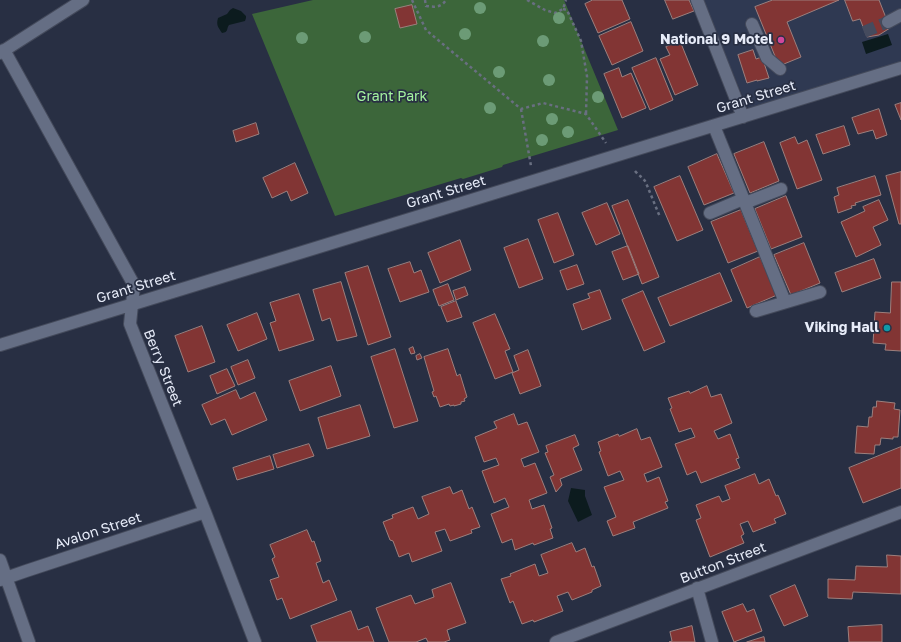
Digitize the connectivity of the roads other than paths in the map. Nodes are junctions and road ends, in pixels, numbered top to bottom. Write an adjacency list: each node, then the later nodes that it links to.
1 (83, 0): 6 (street)
2 (696, 0): 9 (street)
3 (901, 15): 4 (street)
4 (888, 22)
5 (752, 24): 8 (street)
6 (2, 51): 16 (street, Berry Street)
7 (901, 68): 9 (street, Grant Street)
8 (780, 69)
9 (743, 117): 10 (street, Grant Street)
10 (714, 126): 12 (street); 16 (street, Grant Street)
11 (781, 189): 12 (street)
12 (744, 201): 13 (street); 15 (street)
13 (710, 213)
14 (820, 292): 15 (street)
15 (785, 302): 17 (street)
16 (132, 304): 18 (street, Grant Street); 19 (street, Berry Street)
17 (756, 311)
18 (0, 345)
19 (205, 512): 22 (street, Avalon Street); 25 (street, Berry Street)
20 (901, 512): 23 (street, Button Street)
21 (0, 560): 22 (street)
22 (3, 579): 24 (street)
23 (697, 588): 26 (street, Button Street); 27 (street)
24 (29, 642)
25 (255, 642)
26 (556, 642)
27 (712, 642)

